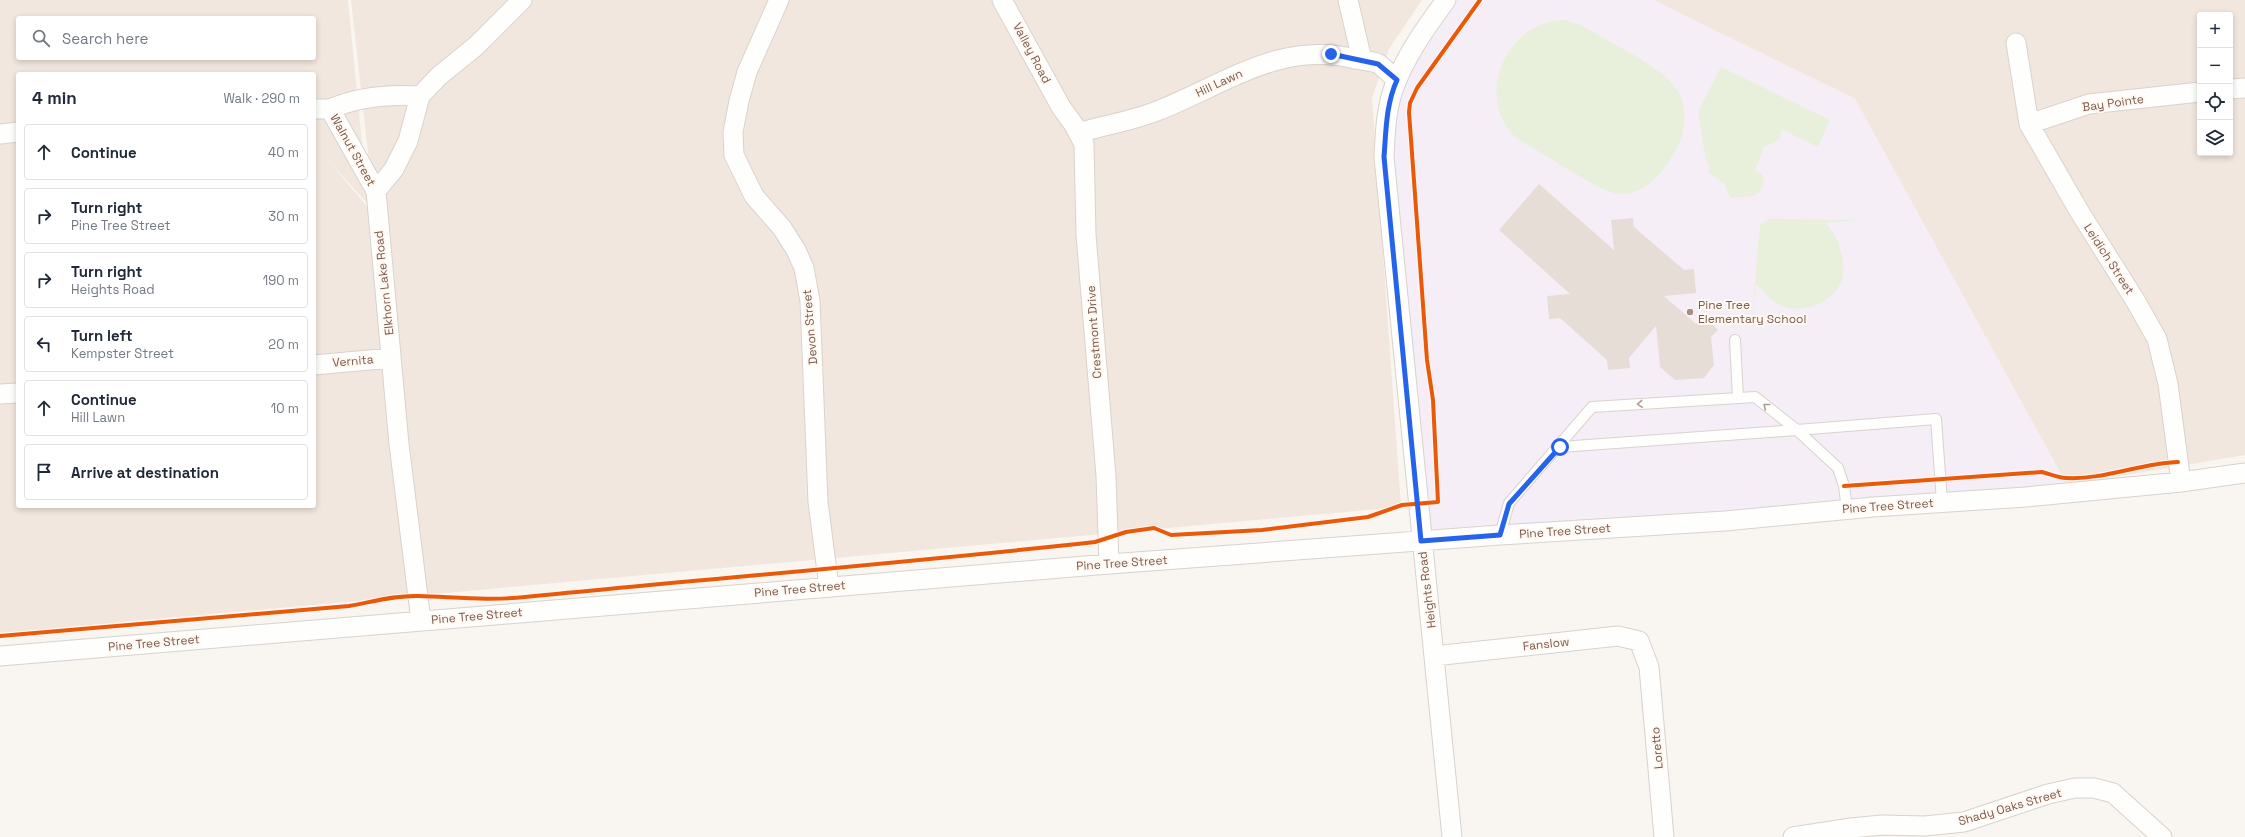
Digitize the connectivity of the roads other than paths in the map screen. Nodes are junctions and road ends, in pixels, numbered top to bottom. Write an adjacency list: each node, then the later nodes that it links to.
1 (522, 0): 12 (street)
2 (779, 0): 33 (street, Devon Street)
3 (1002, 0): 13 (street, Valley Road)
4 (1348, 0): 7 (street)
5 (1446, 0): 8 (street, Heights Road)
6 (2016, 43): 15 (street, Leidich Street)
7 (1362, 60): 8 (street, Hill Lawn); 16 (street, Hill Lawn)
8 (1397, 80): 31 (street, Heights Road)
9 (2245, 88): 10 (street)
10 (2233, 89)
11 (2197, 92): 15 (street, Bay Pointe)
12 (420, 96): 14 (street, Walnut Street); 17 (street)
13 (1061, 107): 16 (street, Crestmont Drive)
14 (322, 109): 17 (street, Walnut Street)
15 (2029, 124): 27 (street, Leidich Street)
16 (1078, 133): 32 (street, Crestmont Drive)
17 (376, 191): 19 (street, Elkhorn Lake Road)
18 (1735, 340): 23 (lane)
19 (391, 358): 20 (street, Vernita); 34 (street, Elkhorn Lake Road)
20 (316, 365)
21 (16, 393): 22 (street)
22 (0, 394)
23 (1738, 398): 24 (lane, one-way to 23); 25 (lane, one-way to 25)
24 (1797, 430): 25 (lane); 28 (lane); 29 (lane)
25 (1560, 447): 30 (lane)
26 (2245, 473): 27 (street, Pine Tree Street)
27 (2181, 482): 28 (street, Pine Tree Street)
28 (1942, 502): 29 (street, Pine Tree Street)
29 (1847, 509): 30 (street, Pine Tree Street)
30 (1500, 535): 31 (street, Pine Tree Street)
31 (1421, 541): 32 (street, Pine Tree Street); 36 (street, Heights Road)
32 (1109, 564): 33 (street, Pine Tree Street)
33 (829, 587): 34 (street, Pine Tree Street)
34 (422, 621): 35 (street, Pine Tree Street)
35 (0, 656)
36 (1434, 656): 37 (street, Fanslow); 38 (street, Heights Road)
37 (1646, 659): 39 (street, Loretto)
38 (1452, 837)
39 (1664, 837)
40 (1793, 837): 41 (street, Shady Oaks Street)
41 (2162, 837)

